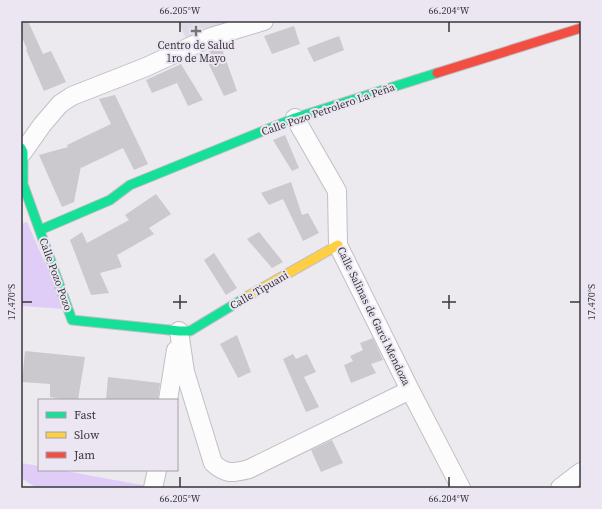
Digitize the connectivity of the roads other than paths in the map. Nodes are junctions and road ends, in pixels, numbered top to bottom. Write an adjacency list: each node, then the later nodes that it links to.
1 (264, 21): 4 (street)
2 (581, 28): 3 (street, Calle Pozo Petrolero La Peña)
3 (295, 118): 7 (street, Calle Pozo Petrolero La Peña); 8 (street, Calle Salinas de Garci Mendoza)
4 (22, 150): 5 (street, Calle Pozo Pozo)
5 (24, 184): 6 (street); 7 (street, Calle Pozo Pozo)
6 (21, 203)
7 (40, 230): 9 (street, Calle Pozo Pozo)
8 (338, 245): 9 (street, Calle Tipuani); 10 (street, Calle Salinas de Garci Mendoza)
9 (179, 331): 10 (street); 11 (street)
10 (410, 390): 15 (street, Calle Salinas de Garci Mendoza)
11 (168, 399)
12 (157, 471): 14 (street)
13 (581, 472): 16 (street)
14 (153, 488)
15 (461, 488)
16 (560, 488)

